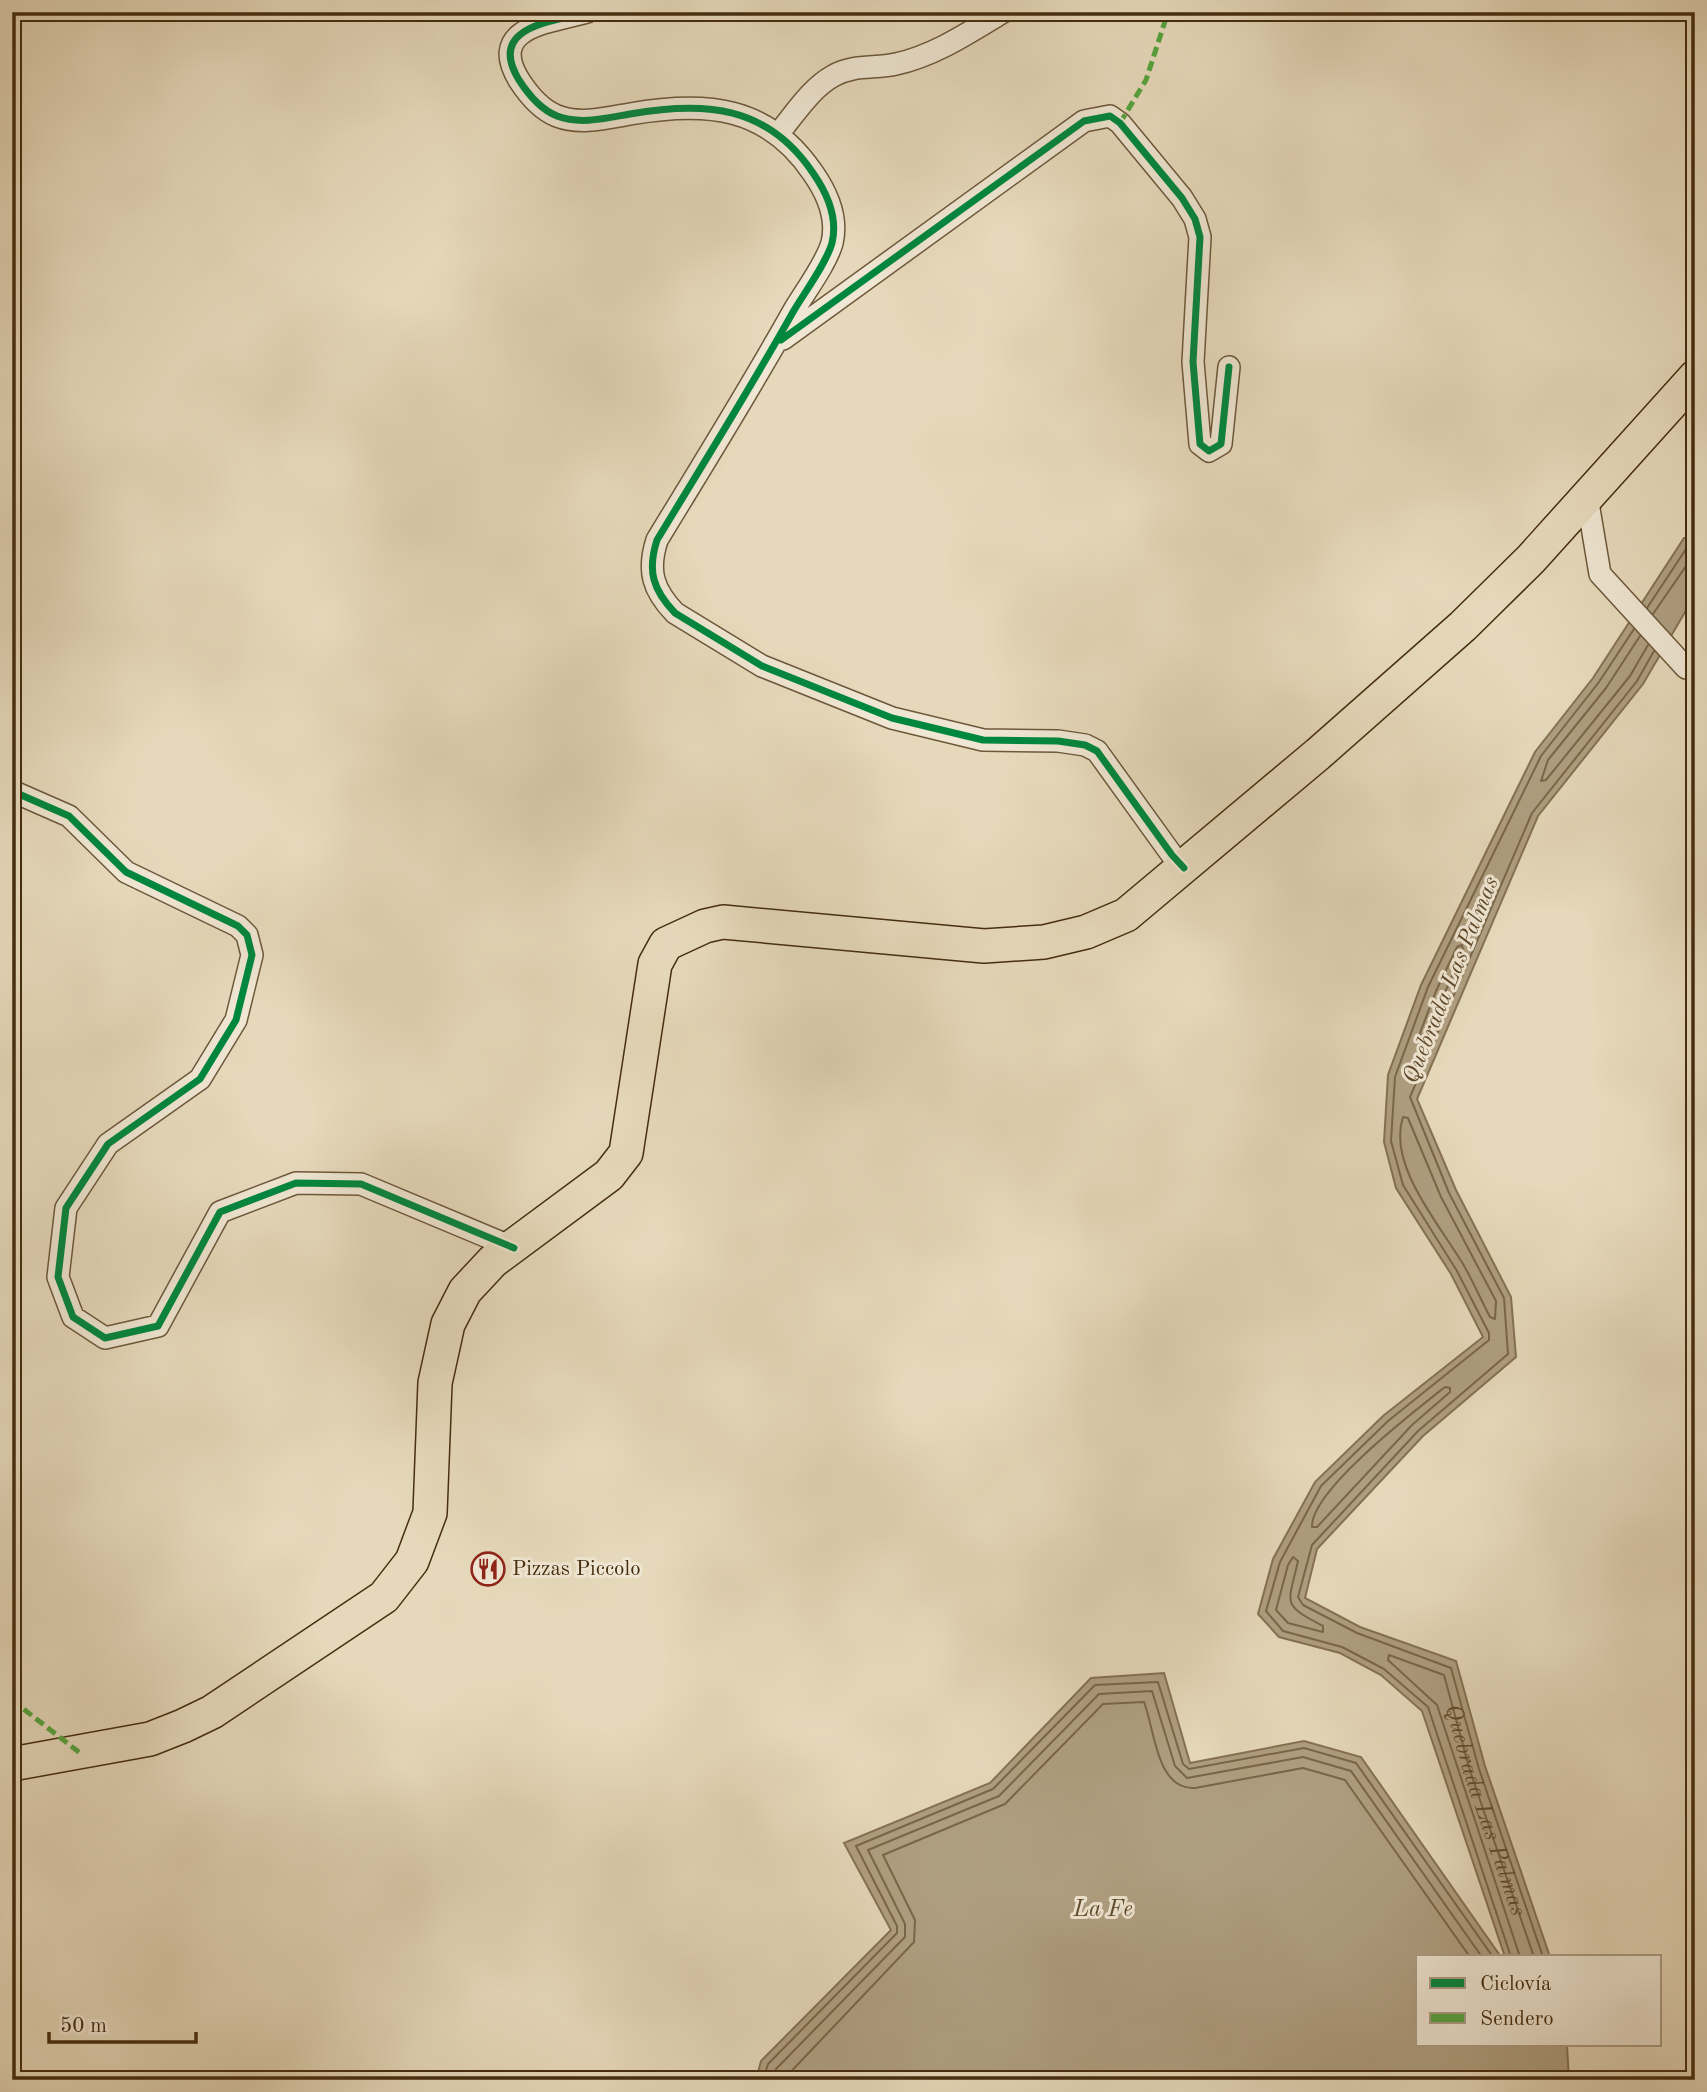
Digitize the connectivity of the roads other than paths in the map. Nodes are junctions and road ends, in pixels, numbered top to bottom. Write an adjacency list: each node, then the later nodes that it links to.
1 (587, 12): 3 (street)
2 (1003, 12): 3 (street)
3 (778, 134): 4 (street)
4 (776, 344): 5 (street); 10 (street)
5 (1229, 367)
6 (1695, 377): 7 (main road)
7 (1587, 497): 8 (street); 10 (main road)
8 (1690, 668)
9 (12, 791): 11 (street)
10 (1184, 867): 11 (main road)
11 (514, 1248): 12 (main road)
12 (12, 1764)

